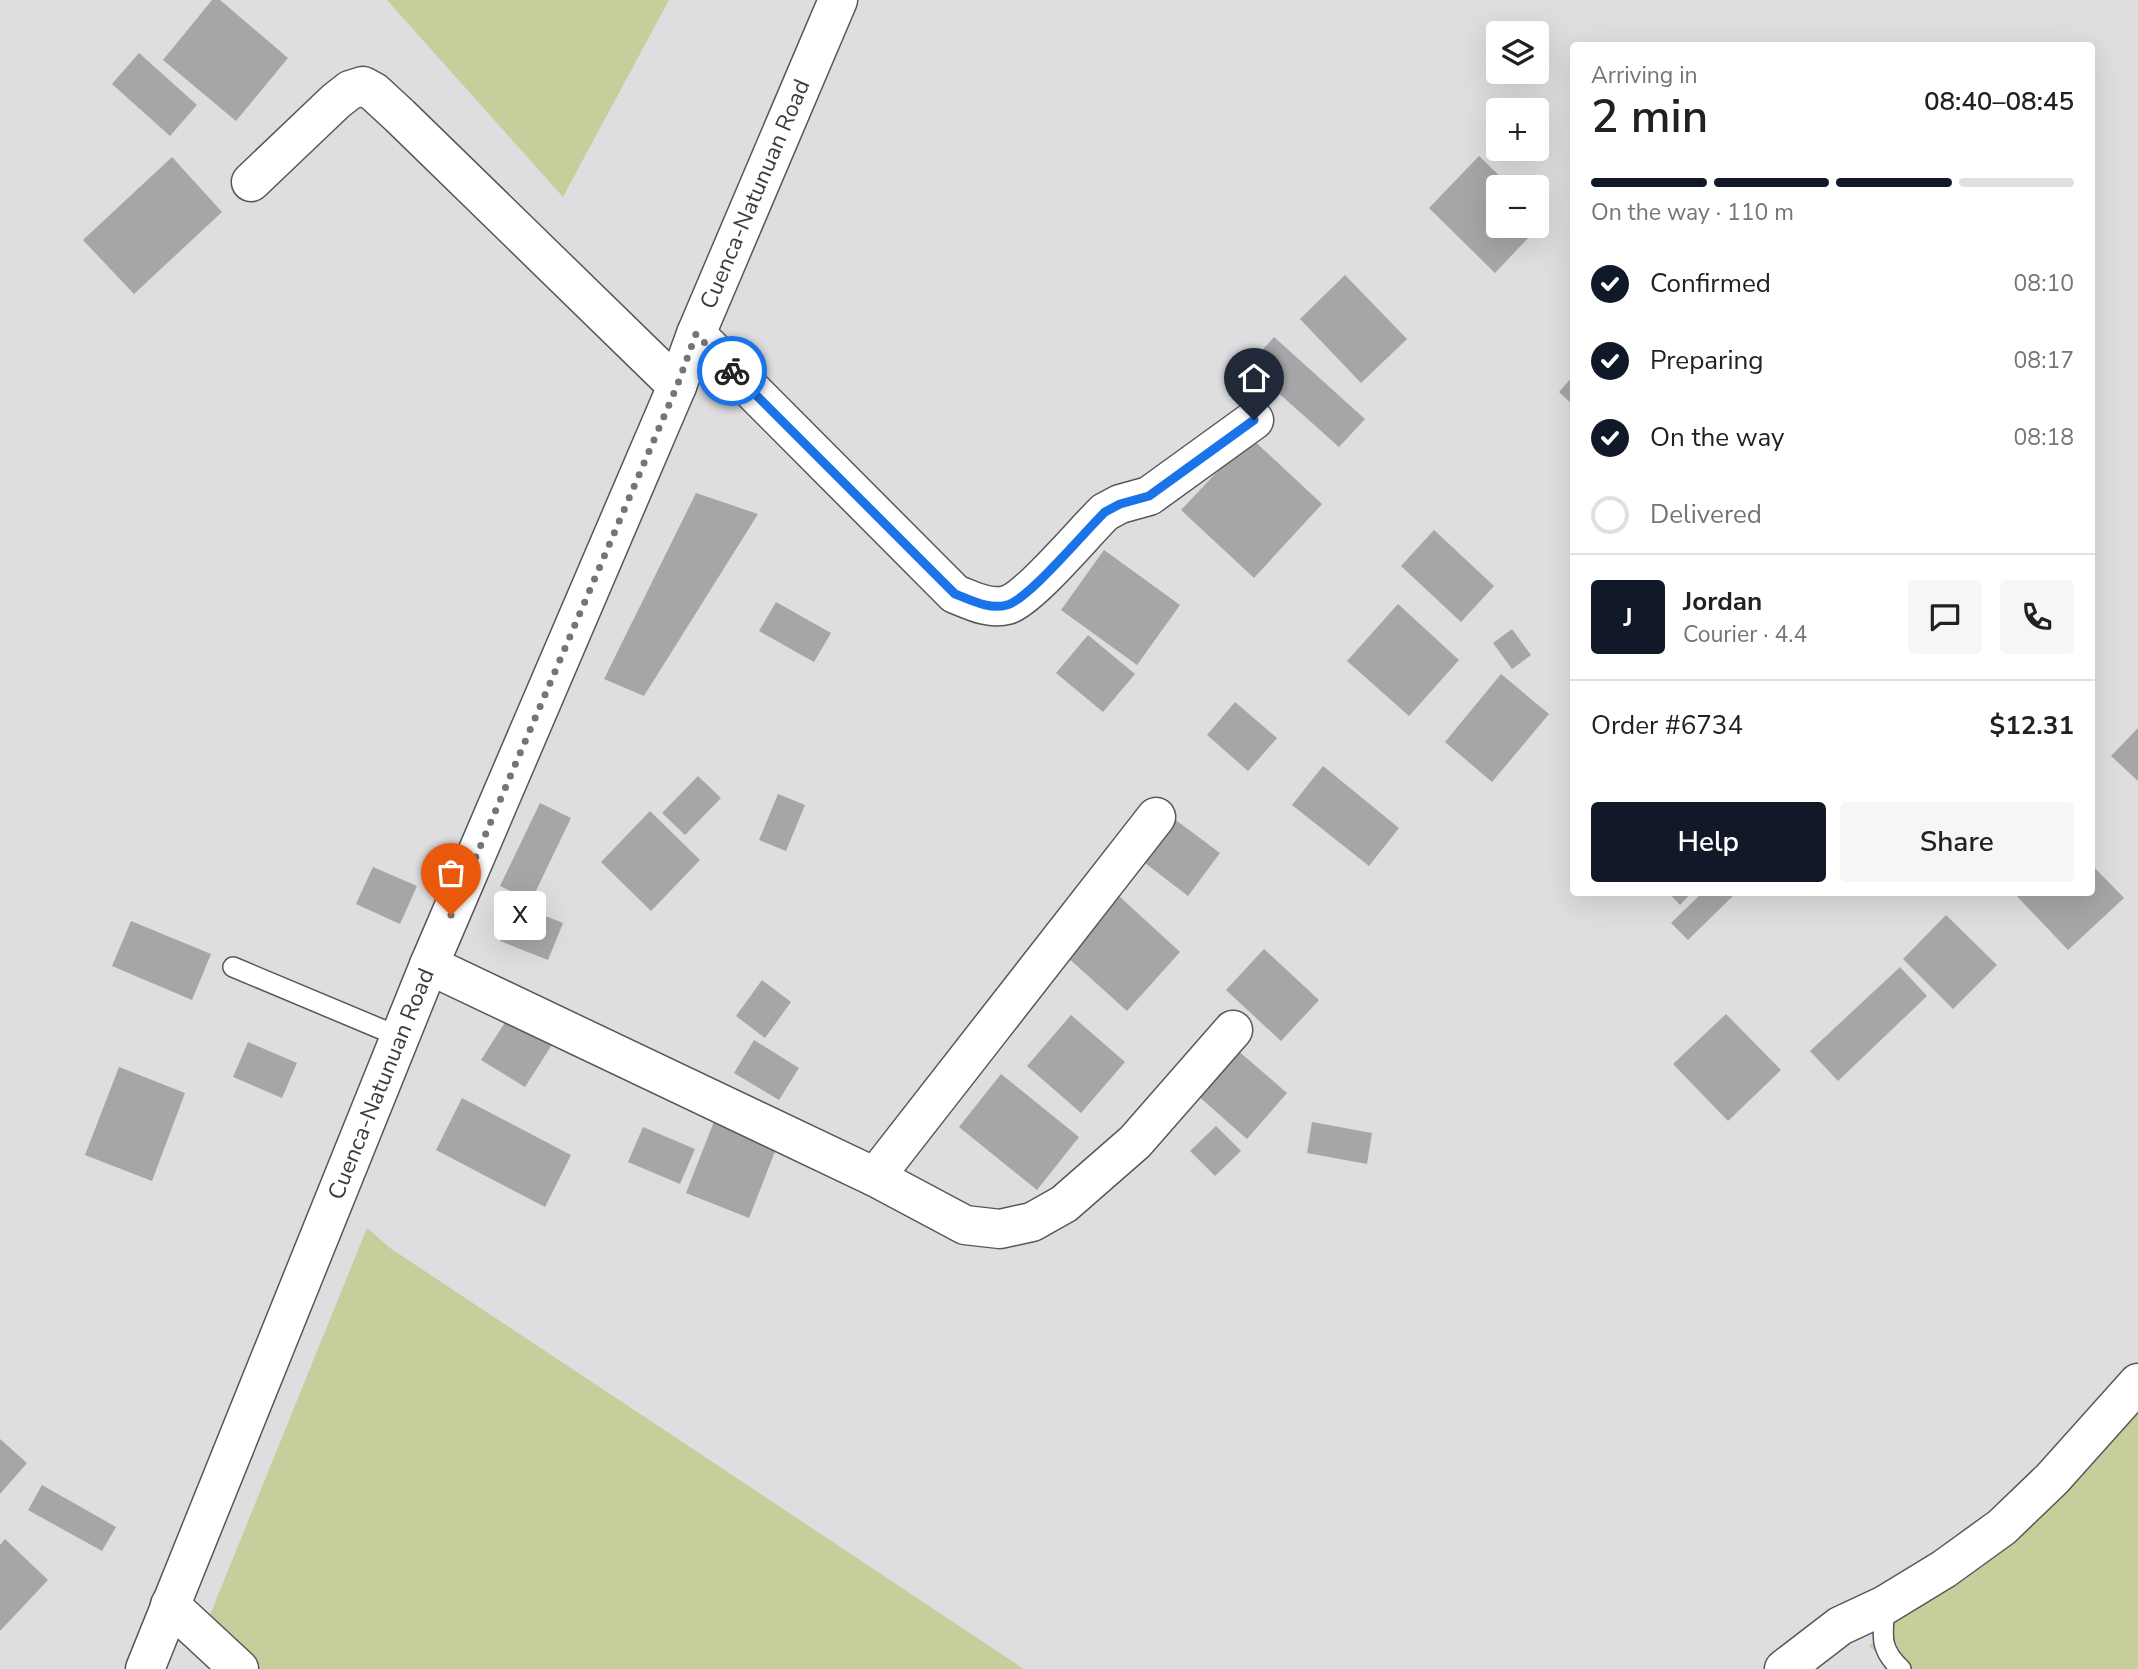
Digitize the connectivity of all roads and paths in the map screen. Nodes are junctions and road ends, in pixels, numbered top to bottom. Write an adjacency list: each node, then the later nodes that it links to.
1 (838, 0): 3 (street, Cuenca-Natunuan Road)
2 (251, 182): 4 (street)
3 (696, 334): 4 (street, Cuenca-Natunuan Road); 5 (street)
4 (677, 386): 7 (street, Cuenca-Natunuan Road)
5 (1254, 420)
6 (1156, 817): 11 (street)
7 (429, 965): 10 (street, Cuenca-Natunuan Road); 11 (street)
8 (233, 967): 10 (lane)
9 (1233, 1030): 11 (street)
10 (400, 1037): 13 (street, Cuenca-Natunuan Road)
11 (875, 1177)
12 (2138, 1383): 14 (street)
13 (170, 1605): 15 (street, Cuenca-Natunuan Road); 16 (street)
14 (1885, 1605): 17 (street); 18 (lane)
15 (145, 1669)
16 (239, 1669)
17 (1784, 1669)
18 (1901, 1669)

